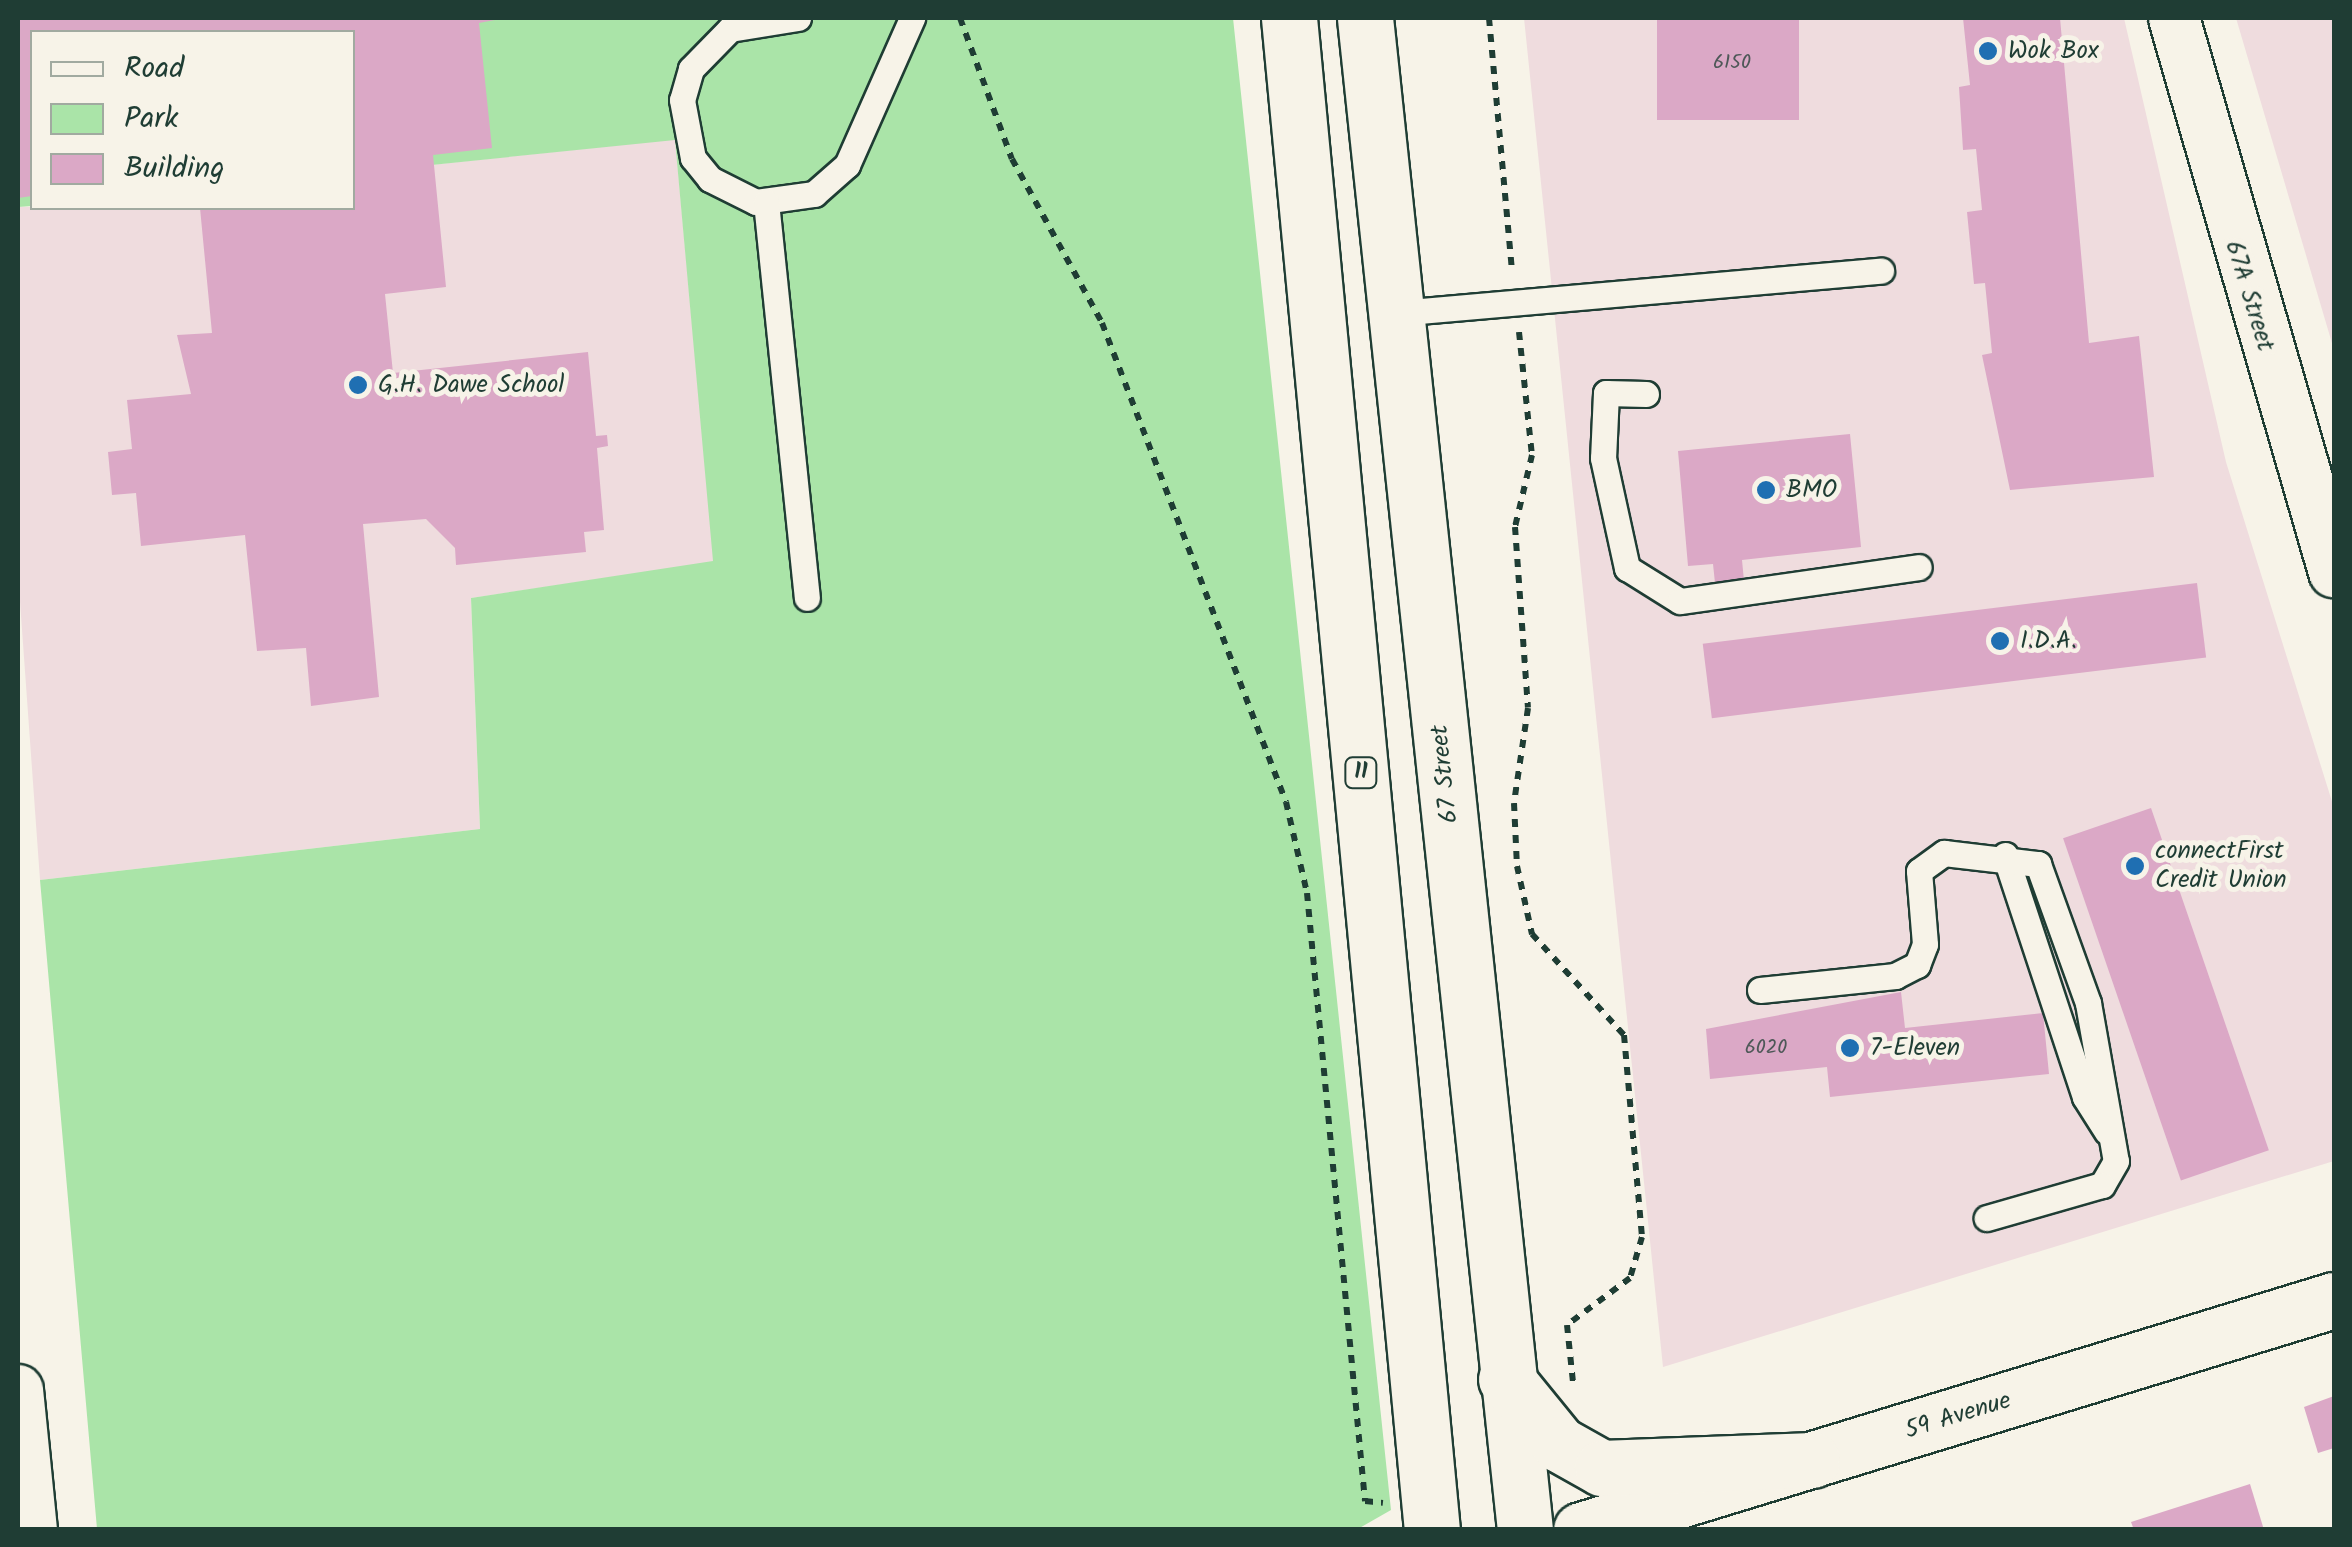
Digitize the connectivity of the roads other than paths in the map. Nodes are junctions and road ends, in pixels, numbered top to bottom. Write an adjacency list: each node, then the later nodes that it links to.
1 (798, 18): 6 (lane)
2 (912, 18): 6 (lane)
3 (1290, 18): 20 (main road, 11)
4 (1366, 18): 8 (main road, 67 Street)
5 (2174, 18): 11 (street, 67A Street)
6 (766, 202): 12 (lane)
7 (1881, 272): 8 (lane)
8 (1396, 314): 16 (main road, 67 Street)
9 (1646, 394): 10 (lane)
10 (1919, 567)
11 (2334, 572)
12 (807, 598)
13 (1760, 990): 14 (lane)
14 (1987, 1218)
15 (2334, 1300): 18 (main road, 59 Avenue)
16 (1506, 1379): 18 (main road); 21 (main road, 67 Street)
17 (18, 1390): 19 (street)
18 (1812, 1460): 22 (main road, 59 Avenue)
19 (32, 1530)
20 (1432, 1530)
21 (1525, 1530)
22 (1581, 1530)

